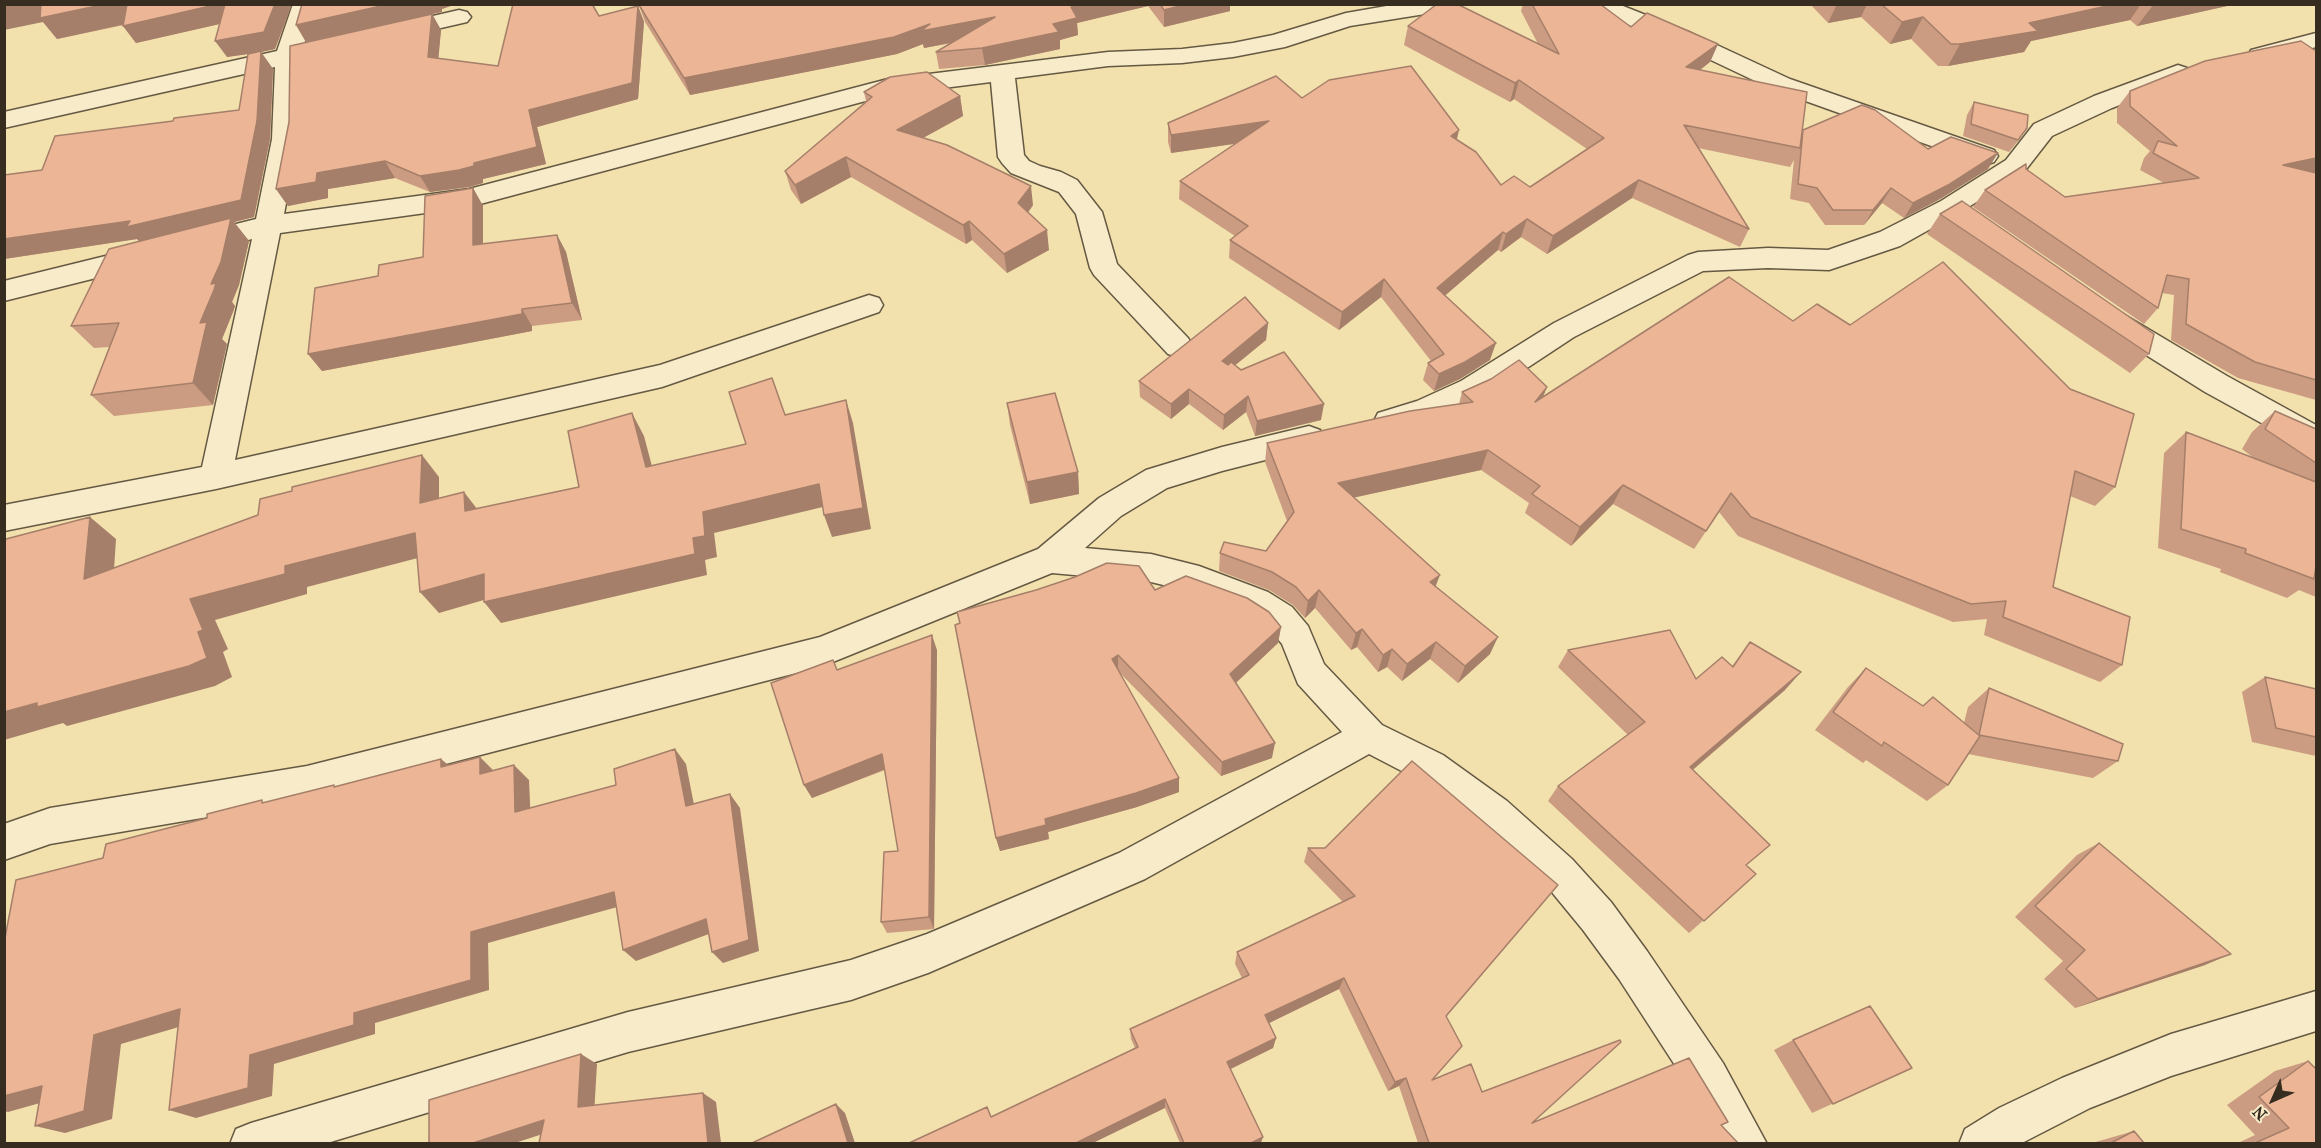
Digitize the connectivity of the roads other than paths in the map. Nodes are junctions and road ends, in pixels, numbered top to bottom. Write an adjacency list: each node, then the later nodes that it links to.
1 (305, 4): 7 (street)
2 (1444, 4): 10 (street)
3 (1596, 4): 12 (street)
4 (459, 17): 5 (street)
5 (367, 38)
6 (2316, 40): 8 (street)
7 (299, 54): 11 (street); 13 (street)
8 (2237, 59)
9 (2206, 66): 12 (street)
10 (1002, 71): 13 (street); 17 (street)
11 (4, 120)
12 (2015, 166): 21 (street)
13 (268, 225): 14 (street); 19 (street)
14 (4, 291)
15 (2088, 304): 18 (street)
16 (869, 305): 19 (street)
17 (1178, 346)
18 (2316, 439)
19 (216, 477): 20 (street)
20 (4, 518)
21 (1050, 560): 22 (street); 23 (street)
22 (1369, 736): 25 (street); 26 (street)
23 (4, 842)
24 (2316, 1011): 27 (street)
25 (251, 1143)
26 (1746, 1143)
27 (1980, 1143)

